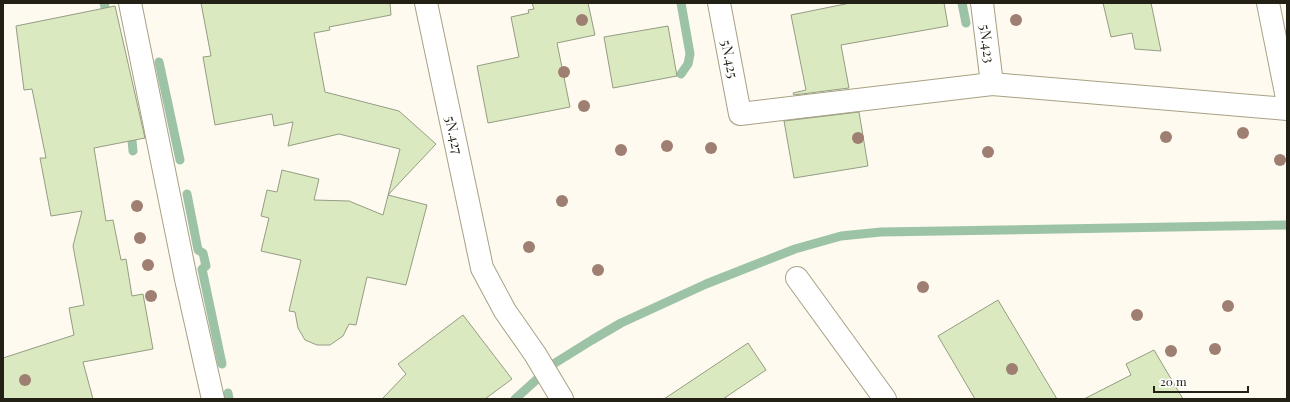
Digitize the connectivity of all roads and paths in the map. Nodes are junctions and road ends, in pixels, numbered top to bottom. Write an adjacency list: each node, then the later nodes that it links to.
1 (130, 3): 11 (street)
2 (426, 3): 10 (street, 5N.427)
3 (719, 3): 6 (street, 5N.425)
4 (982, 3): 6 (street, 5N.423)
5 (1268, 3): 7 (street)
6 (992, 84): 8 (street)
7 (1287, 98)
8 (1287, 109)
9 (797, 278): 12 (street)
10 (560, 396)
11 (214, 399)
12 (885, 399)

